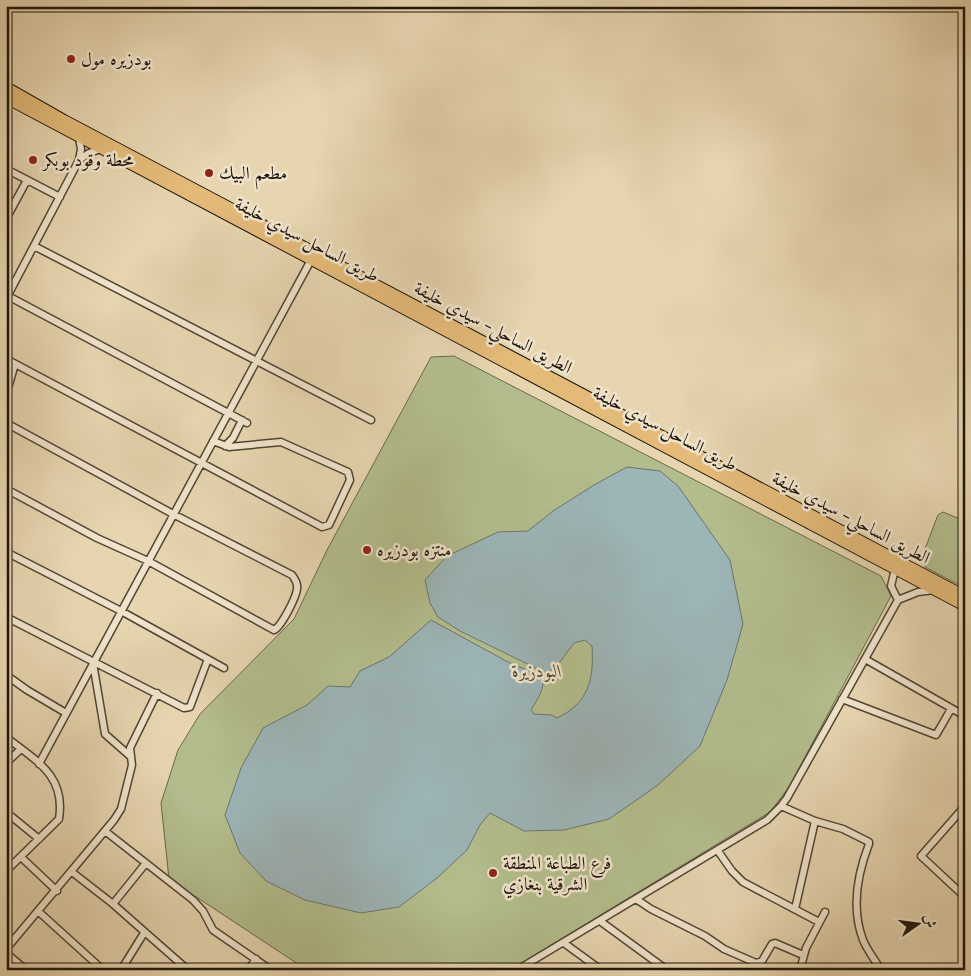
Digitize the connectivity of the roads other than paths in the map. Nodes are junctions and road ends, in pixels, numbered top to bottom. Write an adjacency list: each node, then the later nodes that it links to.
1 (6, 87): 12 (highway, الطريق الساحلي- سيدي خليفة)
2 (6, 98): 3 (highway, طريق الساحل سيدي خليفة)
3 (80, 138): 4 (highway, طريق الساحل سيدي خليفة); 5 (street)
4 (100, 149): 5 (street); 11 (highway, طريق الساحل سيدي خليفة)
5 (79, 160): 8 (street)
6 (6, 169): 7 (street)
7 (28, 180): 8 (street); 9 (street)
8 (60, 197): 10 (street)
9 (6, 219)
10 (34, 246): 13 (street); 15 (street)
11 (311, 260): 12 (highway, طريق الساحل سيدي خليفة); 15 (street)
12 (369, 286): 28 (highway, طريق الساحل سيدي خليفة); 30 (highway, الطريق الساحلي- سيدي خليفة)
13 (7, 296): 18 (street)
14 (6, 359): 16 (street)
15 (256, 361): 18 (street); 19 (street)
16 (15, 364): 17 (street); 23 (street)
17 (6, 395)
18 (228, 413): 21 (street); 22 (street)
19 (370, 420)
20 (6, 423): 25 (street)
21 (213, 440): 22 (street); 23 (street)
22 (225, 446): 23 (street)
23 (202, 462): 25 (street)
24 (6, 489): 27 (street)
25 (173, 514): 27 (street); 27 (street)
26 (6, 552): 33 (street)
27 (148, 561): 33 (street)
28 (895, 569): 29 (highway, طريق الساحل سيدي خليفة); 31 (street)
29 (935, 590): 31 (street); 32 (highway, طريق الساحل سيدي خليفة)
30 (965, 596)
31 (898, 600): 36 (street)
32 (965, 606)
33 (121, 612): 35 (street); 37 (street)
34 (6, 617): 37 (street)
35 (208, 659): 38 (street); 40 (street)
36 (864, 659): 41 (street); 42 (street)
37 (93, 663): 40 (street); 43 (street); 47 (street)
38 (224, 668)
39 (6, 674): 43 (street)
40 (156, 694): 47 (street)
41 (842, 698): 42 (street); 50 (street)
42 (950, 709): 44 (street)
43 (66, 713): 49 (street)
44 (965, 716)
45 (6, 737): 46 (street)
46 (21, 749): 48 (street); 49 (street)
47 (130, 756): 54 (street)
48 (6, 763)
49 (39, 764): 55 (street)
50 (781, 806): 53 (street); 56 (street)
51 (965, 806): 62 (street)
52 (6, 812): 55 (street)
53 (814, 821): 65 (street); 85 (street)
54 (105, 831): 58 (street); 60 (street)
55 (39, 839): 57 (street)
56 (718, 851): 63 (street); 65 (street)
57 (21, 857): 59 (street); 61 (street)
58 (146, 863): 64 (street); 74 (street)
59 (6, 871)
60 (72, 872): 61 (street); 64 (street)
61 (56, 891): 66 (street)
62 (965, 897)
63 (636, 899): 68 (street); 73 (street)
64 (113, 904): 70 (street)
65 (795, 909): 69 (street)
66 (39, 912): 72 (street); 76 (street)
67 (825, 912): 69 (street)
68 (600, 921): 71 (street); 83 (street)
69 (819, 922): 73 (street)
70 (144, 933): 77 (street); 78 (street)
71 (564, 942): 81 (street); 82 (street)
72 (6, 951): 75 (street)
73 (803, 955): 84 (street)
74 (256, 959): 79 (street); 80 (street)
75 (26, 970)
76 (103, 970)
77 (121, 970)
78 (188, 970)
79 (248, 970)
80 (271, 970)
81 (517, 970)
82 (601, 970)
83 (667, 970)
84 (800, 970)
85 (881, 970)

